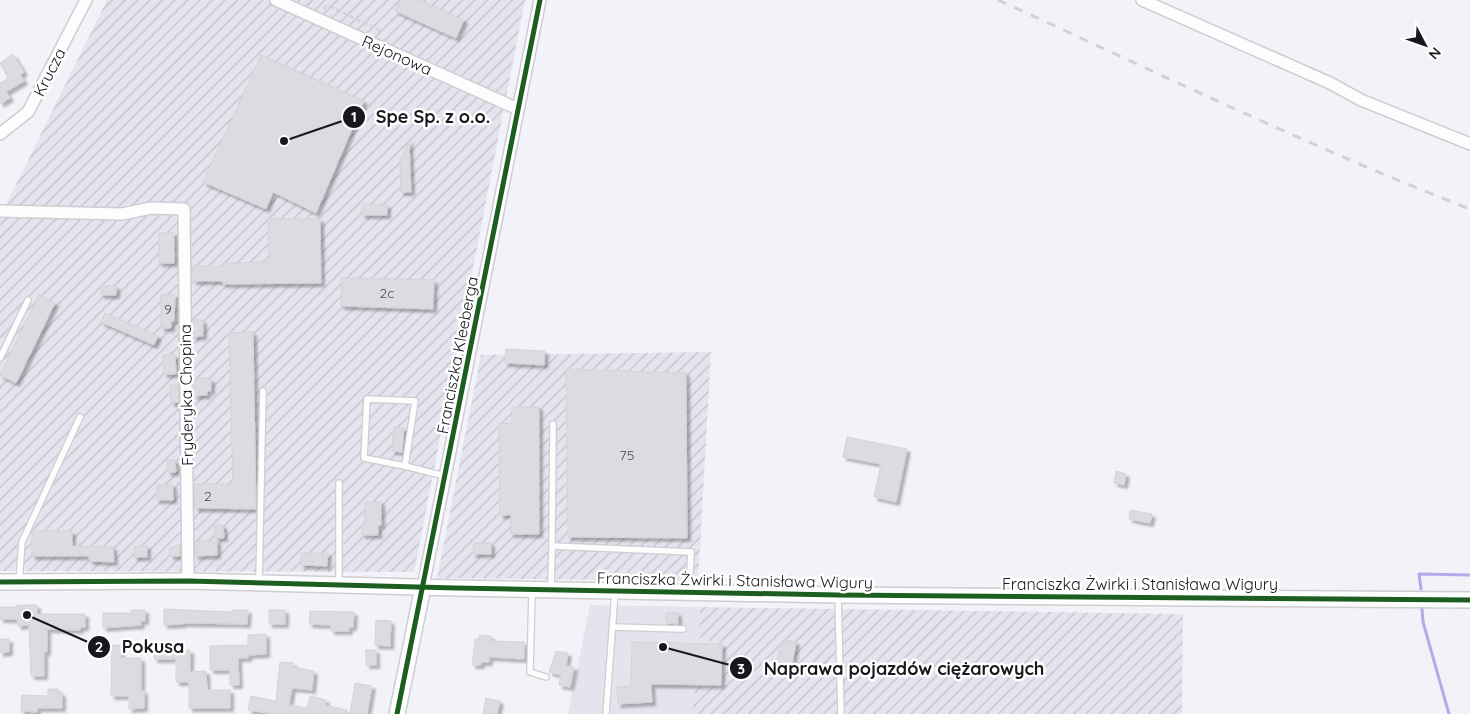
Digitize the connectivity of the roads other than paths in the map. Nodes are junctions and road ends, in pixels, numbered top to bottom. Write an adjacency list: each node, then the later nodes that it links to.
1 (86, 0): 6 (street, Krucza)
2 (276, 0): 5 (street, Rejonowa)
3 (540, 0): 5 (street, Franciszka Kleeberga)
4 (1142, 0): 7 (street)
5 (518, 109): 15 (street, Franciszka Kleeberga)
6 (0, 134)
7 (1470, 144)
8 (0, 211): 18 (street, Fryderyka Chopina)
9 (28, 300): 10 (lane)
10 (0, 358)
11 (264, 391): 21 (lane)
12 (80, 417): 20 (lane)
13 (553, 424): 17 (lane)
14 (405, 466): 14 (lane); 15 (lane)
15 (445, 476): 23 (street, Franciszka Kleeberga)
16 (339, 483): 22 (lane)
17 (552, 546): 25 (lane); 27 (lane)
18 (188, 581): 20 (street, Franciszka Żwirki i Stanisława Wigury); 21 (street, Franciszka Żwirki i Stanisława Wigury)
19 (0, 582): 20 (street, Franciszka Żwirki i Stanisława Wigury)
20 (19, 582)
21 (259, 583): 22 (street, Franciszka Żwirki i Stanisława Wigury)
22 (339, 585): 23 (street, Franciszka Żwirki i Stanisława Wigury)
23 (423, 587): 24 (street, Franciszka Żwirki i Stanisława Wigury); 33 (street, Franciszka Kleeberga)
24 (532, 589): 25 (street, Franciszka Żwirki i Stanisława Wigury); 32 (lane)
25 (550, 589): 26 (street, Franciszka Żwirki i Stanisława Wigury)
26 (616, 590): 27 (street, Franciszka Żwirki i Stanisława Wigury); 30 (lane)
27 (689, 592): 28 (street, Franciszka Żwirki i Stanisława Wigury)
28 (838, 595): 29 (street, Franciszka Żwirki i Stanisława Wigury); 35 (lane)
29 (1470, 600)
30 (613, 627): 31 (lane); 34 (lane)
31 (683, 629)
32 (546, 677)
33 (397, 714)
34 (606, 714)
35 (840, 714)

